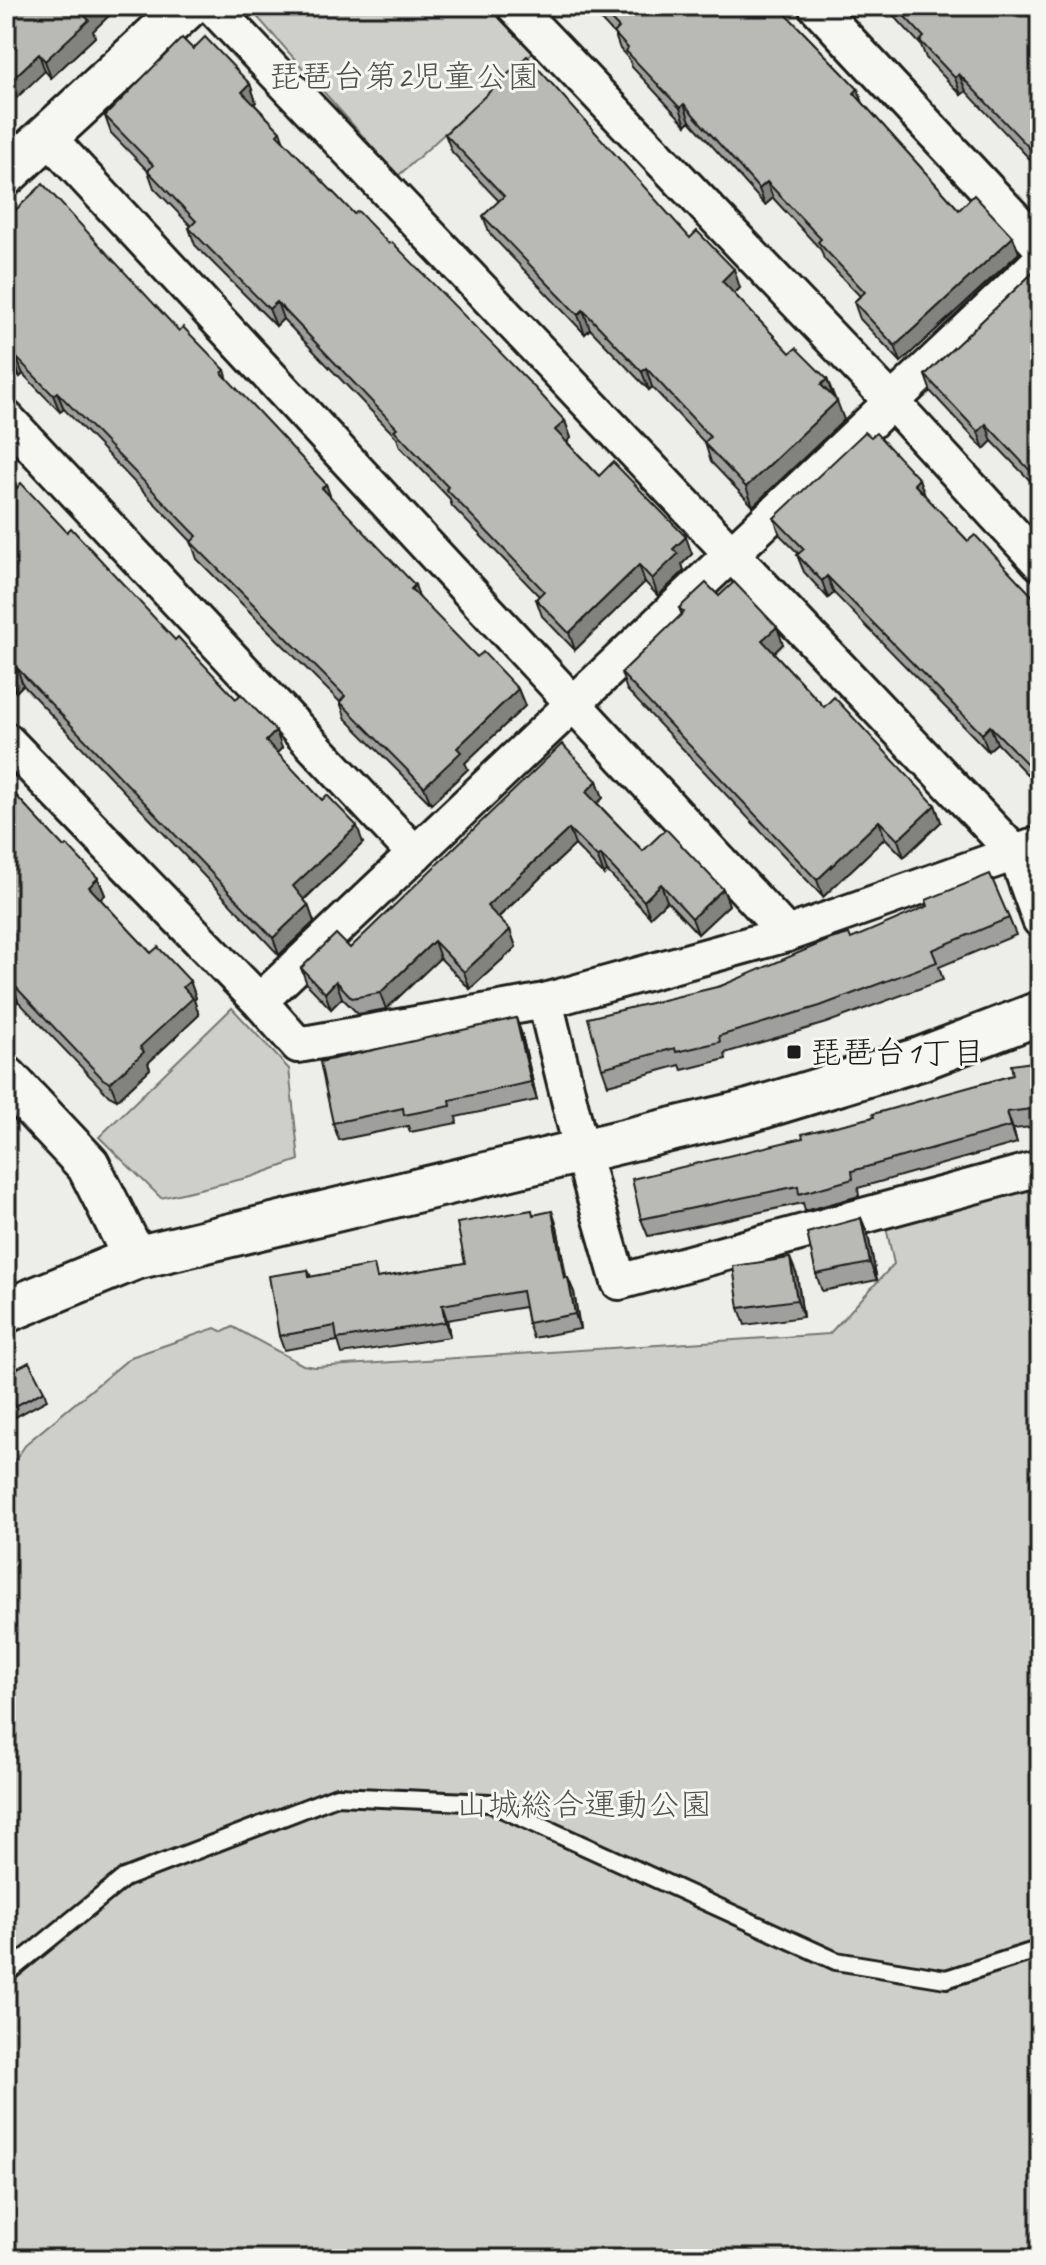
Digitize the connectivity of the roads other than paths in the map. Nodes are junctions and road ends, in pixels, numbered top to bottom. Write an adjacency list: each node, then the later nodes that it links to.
1 (188, 6): 5 (street)
2 (212, 6): 11 (street)
3 (514, 6): 9 (street)
4 (816, 6): 7 (street)
5 (47, 136): 6 (street); 13 (street)
6 (6, 174)
7 (1040, 246)
8 (1040, 261): 9 (street)
9 (892, 402): 11 (street); 12 (street)
10 (6, 418): 16 (street)
11 (733, 553): 13 (street); 15 (street)
12 (1040, 563)
13 (573, 704): 16 (street); 18 (street)
14 (6, 740): 19 (street)
15 (1028, 849): 17 (street); 18 (street)
16 (415, 854): 19 (street)
17 (1040, 920)
18 (787, 934): 20 (street)
19 (260, 1001): 20 (street)
20 (545, 1001): 23 (street)
21 (1040, 1013): 23 (street)
22 (6, 1078): 25 (street)
23 (582, 1153): 24 (street); 25 (street)
24 (1040, 1168)
25 (135, 1258): 26 (street)
26 (6, 1311)
27 (1040, 1949): 28 (lane)
28 (6, 1974)

